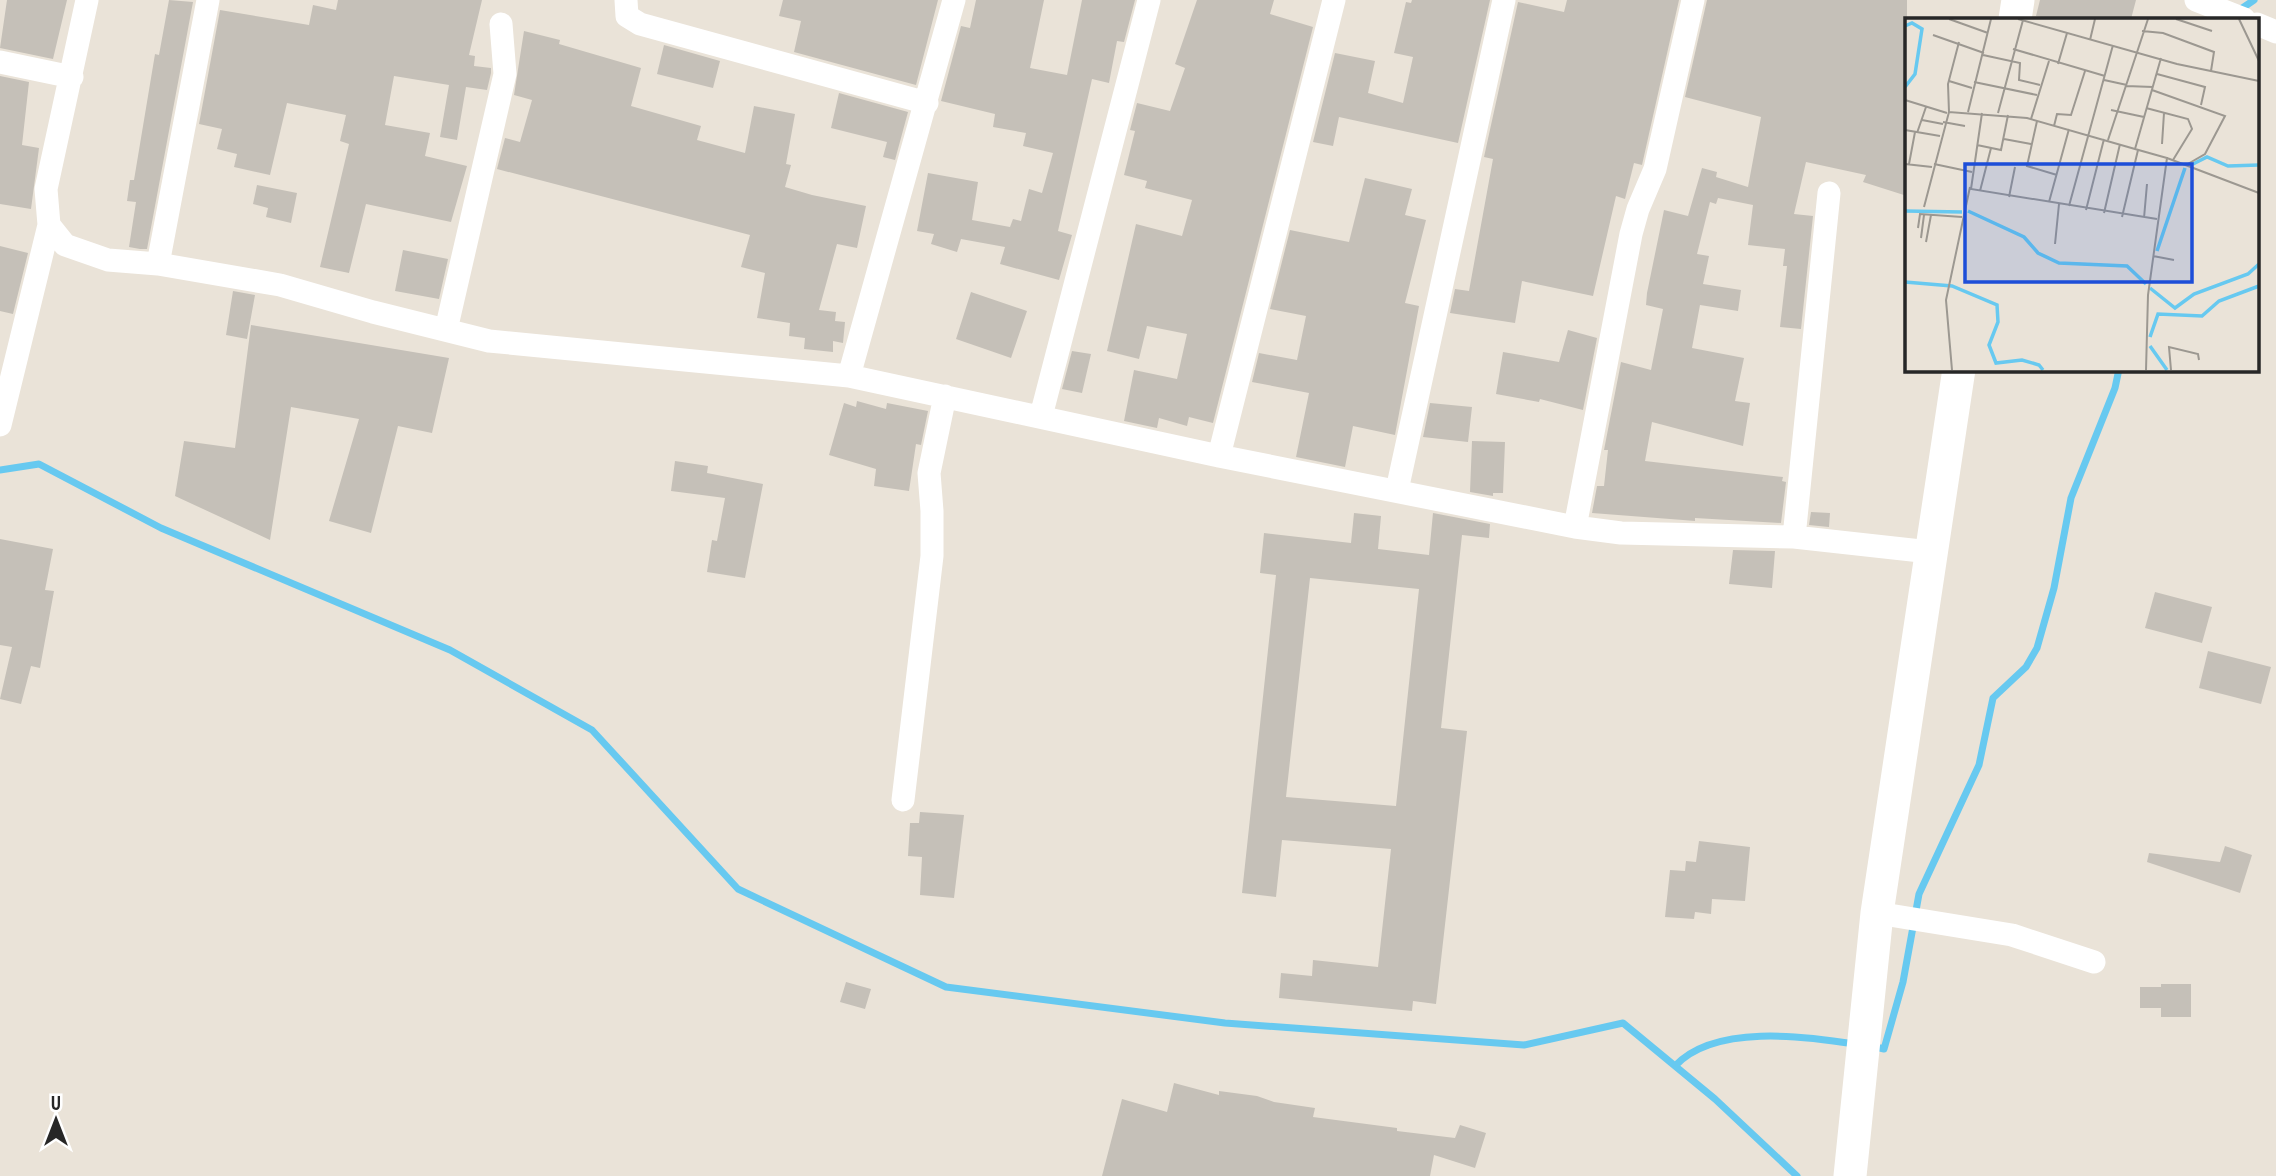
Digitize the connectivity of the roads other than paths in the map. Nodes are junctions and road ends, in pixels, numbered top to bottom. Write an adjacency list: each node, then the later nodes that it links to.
1 (87, 0): 18 (street)
2 (626, 0): 19 (street)
3 (954, 0): 19 (street)
4 (1149, 0): 27 (street)
5 (1334, 0): 29 (street)
6 (1504, 0): 30 (street)
7 (1693, 0): 31 (street)
8 (2018, 0): 12 (main road)
9 (2196, 0): 11 (street)
10 (206, 1): 22 (street)
11 (2224, 4): 13 (street)
12 (2015, 18)
13 (2243, 18)
14 (501, 24): 23 (street)
15 (2258, 24): 16 (street)
16 (2276, 32)
17 (0, 62): 18 (street)
18 (72, 77): 21 (street)
19 (927, 103): 25 (street)
20 (1829, 193): 32 (street)
21 (49, 225): 22 (street); 28 (street)
22 (158, 264): 23 (street)
23 (446, 331): 25 (street)
24 (1959, 371): 33 (main road)
25 (849, 376): 26 (street)
26 (945, 396): 27 (street); 34 (street)
27 (1041, 416): 29 (street)
28 (0, 425)
29 (1219, 456): 30 (street)
30 (1397, 490): 31 (street)
31 (1575, 527): 32 (street)
32 (1794, 537): 33 (street)
33 (1930, 552): 35 (main road)
34 (903, 800)
35 (1877, 914): 36 (street); 37 (main road)
36 (2094, 962)
37 (1850, 1176)

